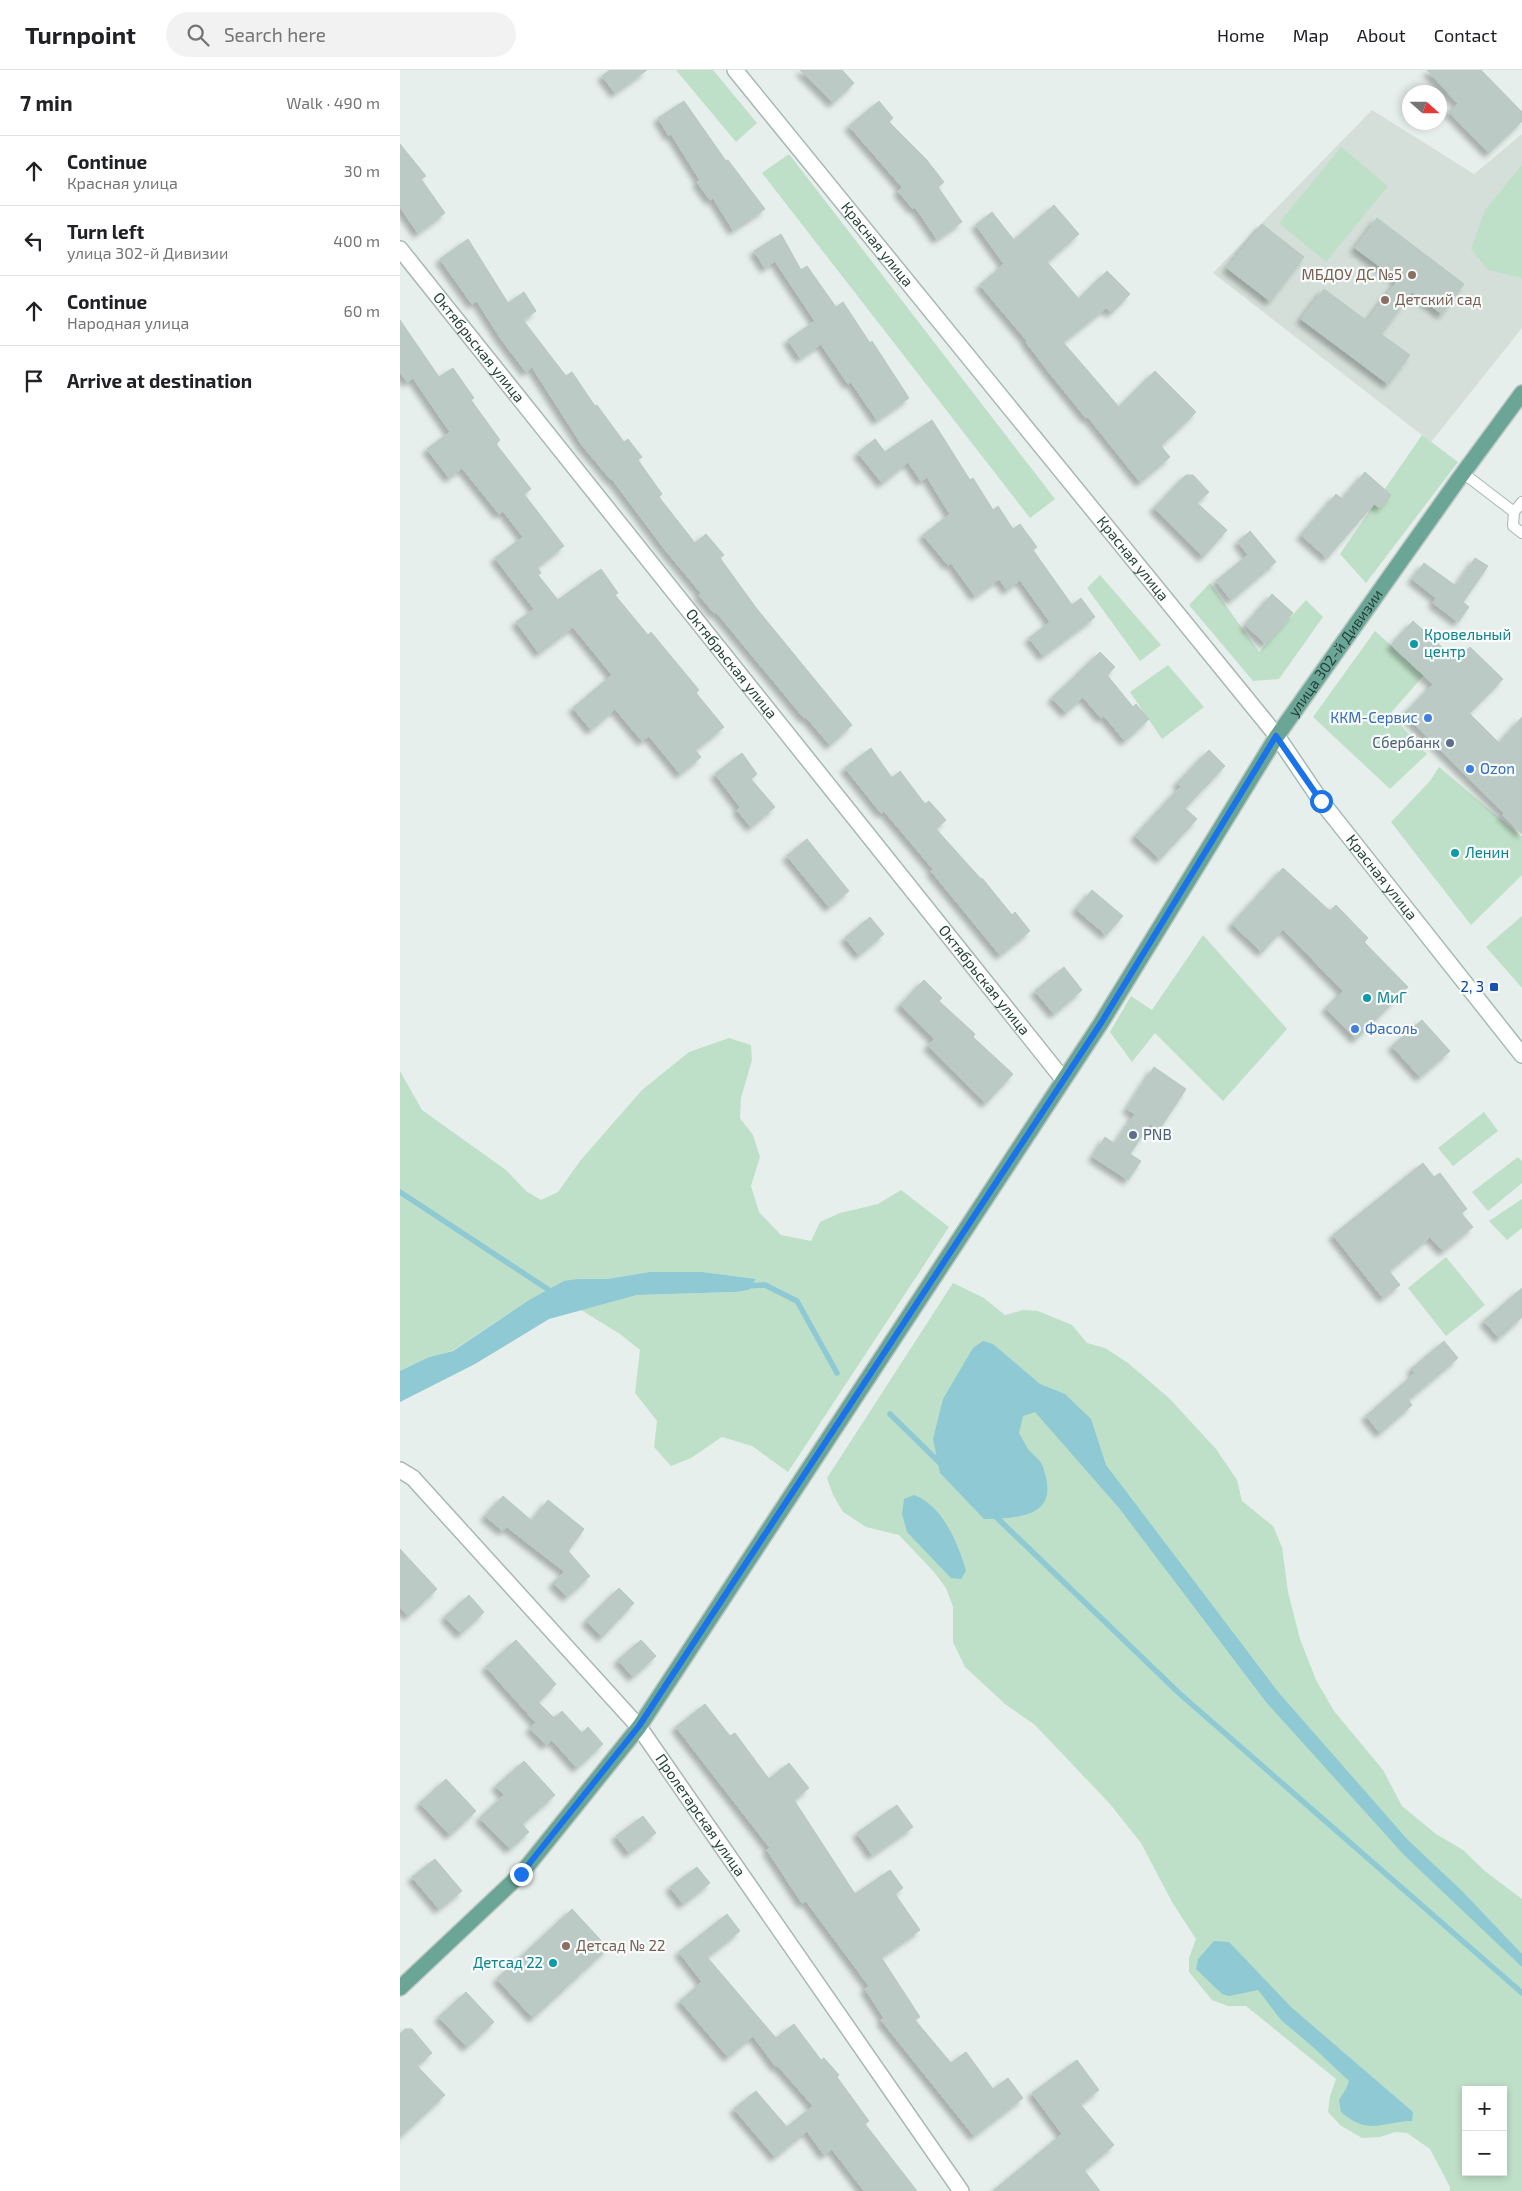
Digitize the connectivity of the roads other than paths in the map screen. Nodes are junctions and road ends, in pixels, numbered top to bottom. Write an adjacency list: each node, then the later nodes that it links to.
1 (735, 70): 8 (street, Красная улица)
2 (400, 250): 10 (street, Октябрьская улица)
3 (1522, 393): 4 (main road, улица 302-й Дивизии)
4 (1463, 473): 6 (lane); 8 (main road, улица 302-й Дивизии)
5 (1522, 502): 6 (lane)
6 (1514, 512): 7 (lane)
7 (1522, 533)
8 (1276, 736): 9 (street, Красная улица); 10 (main road, улица 302-й Дивизии)
9 (1522, 1055)
10 (1063, 1079): 12 (main road, улица 302-й Дивизии)
11 (400, 1470): 12 (street, Пролетарская улица)
12 (639, 1726): 13 (main road, улица 302-й Дивизии); 14 (street, Пролетарская улица)
13 (400, 1988)
14 (961, 2191)

